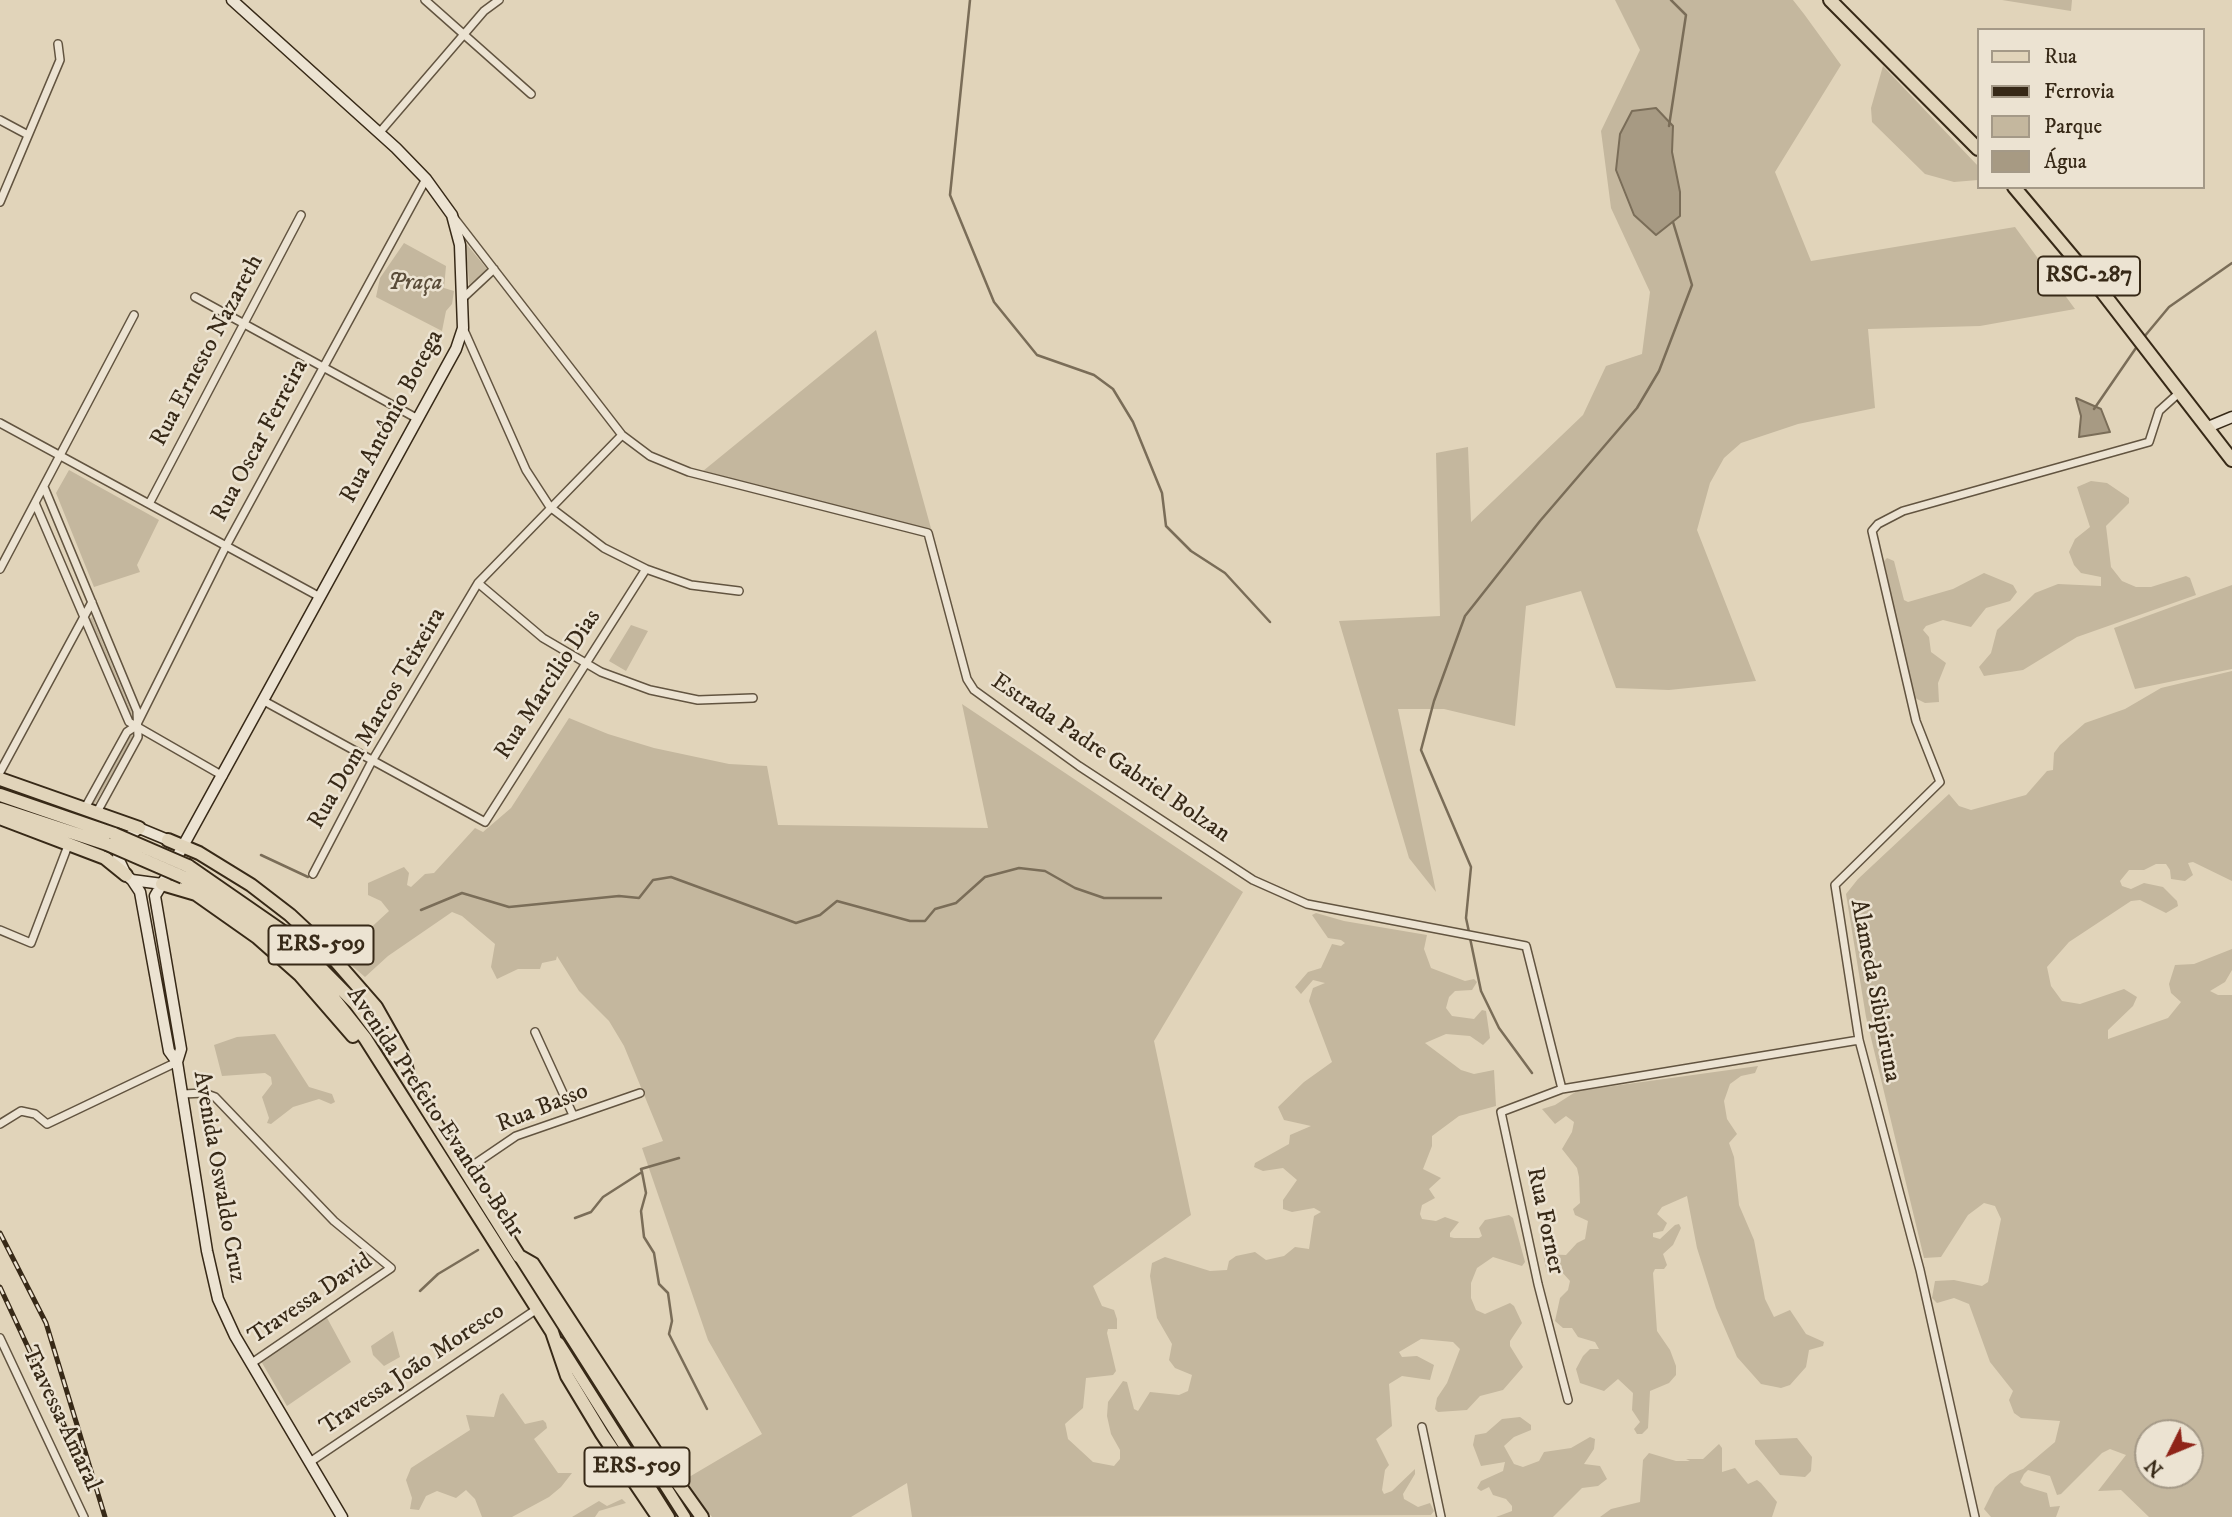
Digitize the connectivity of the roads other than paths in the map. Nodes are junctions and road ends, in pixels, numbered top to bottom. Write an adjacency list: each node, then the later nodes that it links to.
1 (232, 0): 9 (street, Rua Antônio Botega)
2 (425, 0): 5 (street)
3 (499, 0): 5 (street)
4 (1830, 0): 11 (highway)
5 (464, 35): 7 (street); 9 (street)
6 (58, 44): 10 (street)
7 (531, 94)
8 (0, 120): 10 (street)
9 (380, 132): 12 (street, Rua Antônio Botega)
10 (28, 135): 14 (street)
11 (1976, 147)
12 (426, 179): 16 (street, Rua Antônio Botega); 23 (street, Rua Oscar Ferreira)
13 (2016, 189): 24 (highway, RSC-287)
14 (0, 202)
15 (301, 215): 21 (street, Rua Ernesto Nazareth)
16 (452, 215): 17 (street, Estrada Padre Gabriel Bolzan); 19 (street, Rua Antônio Botega)
17 (494, 269): 19 (street); 29 (street, Estrada Padre Gabriel Bolzan)
18 (195, 297): 21 (street)
19 (464, 297): 22 (street, Rua Antônio Botega)
20 (134, 315): 30 (street)
21 (244, 324): 23 (street); 34 (street, Rua Ernesto Nazareth)
22 (463, 328): 26 (street, Rua Antônio Botega); 35 (street)
23 (322, 367): 26 (street); 36 (street, Rua Oscar Ferreira)
24 (2180, 392): 28 (highway, RSC-287); 71 (street, Alameda Sibipiruna)
25 (2232, 417): 28 (street)
26 (418, 419): 41 (street, Rua Antônio Botega)
27 (0, 423): 30 (street)
28 (2208, 427): 31 (highway, RSC-287)
29 (622, 435): 35 (street, Rua Dom Marcos Teixeira); 74 (street, Estrada Padre Gabriel Bolzan)
30 (60, 456): 32 (street); 34 (street)
31 (2232, 460)
32 (44, 487): 33 (street); 42 (street)
33 (35, 503): 37 (street); 43 (street)
34 (149, 504): 36 (street)
35 (550, 507): 38 (street); 39 (street, Rua Dom Marcos Teixeira)
36 (226, 546): 41 (street); 47 (street, Rua Oscar Ferreira)
37 (0, 569)
38 (646, 569): 40 (street); 44 (street, Rua Marcilio Dias)
39 (478, 583): 44 (street); 48 (street, Rua Dom Marcos Teixeira)
40 (739, 591)
41 (320, 597): 46 (street, Rua Antônio Botega)
42 (92, 603): 43 (street); 47 (street)
43 (84, 616): 47 (street); 49 (street)
44 (586, 664): 45 (street); 48 (street, Rua Marcilio Dias)
45 (753, 698)
46 (264, 701): 48 (street); 50 (street, Rua Antônio Botega)
47 (136, 726): 50 (street); 54 (street); 54 (street)
48 (372, 761): 64 (street, Rua Dom Marcos Teixeira)
49 (0, 772)
50 (223, 776): 56 (street, Rua Antônio Botega)
51 (0, 779): 54 (highway, ERS-509)
52 (0, 795): 58 (highway, Avenida Prefeito Evandro Behr / ERS-509)
53 (0, 808): 58 (highway, Avenida Prefeito Evandro Behr / ERS-509)
54 (91, 810): 57 (highway, ERS-509)
55 (0, 818): 60 (highway, ERS-509)
56 (197, 823): 59 (street); 61 (street, Rua Antônio Botega)
57 (139, 828): 59 (street, ERS-509); 65 (street)
58 (111, 839): 63 (highway, Avenida Prefeito Evandro Behr / ERS-509, bridge)
59 (168, 840): 61 (highway, ERS-509); 62 (street)
60 (69, 842): 65 (highway, ERS-509); 67 (street)
61 (184, 847): 62 (street, Rua Antônio Botega); 73 (highway, ERS-509)
62 (174, 863): 66 (street)
63 (186, 871): 73 (highway, Avenida Prefeito Evandro Behr / ERS-509); 75 (highway, Avenida Prefeito Evandro Behr / ERS-509)
64 (313, 874)
65 (129, 877): 66 (street, ERS-509); 69 (street, Avenida Oswaldo Cruz)
66 (162, 884): 68 (street, Avenida Oswaldo Cruz); 75 (highway, ERS-509)
67 (0, 930)
68 (170, 988): 69 (street); 72 (street, Avenida Oswaldo Cruz)
69 (159, 991): 72 (street, Avenida Oswaldo Cruz)
70 (535, 1032): 78 (street)
71 (1860, 1040): 74 (street); 96 (street, Alameda Sibipiruna)
72 (177, 1062): 77 (street, Avenida Oswaldo Cruz); 79 (street)
73 (412, 1085): 80 (highway, Avenida Prefeito Evandro Behr / ERS-509)
74 (1562, 1089): 86 (street, Rua Forner)
75 (397, 1090): 82 (highway, Avenida Prefeito Evandro Behr / ERS-509)
76 (640, 1093): 78 (street, Rua Basso)
77 (183, 1094): 85 (street, Avenida Oswaldo Cruz); 85 (street, Travessa David)
78 (573, 1115): 80 (street, Rua Basso)
79 (0, 1124)
80 (466, 1170): 81 (highway, Avenida Prefeito Evandro Behr / ERS-509)
81 (519, 1256): 93 (main road, Avenida Prefeito Evandro Behr / ERS-509); 94 (highway, Avenida Prefeito Evandro Behr / ERS-509)
82 (537, 1309): 83 (highway, Avenida Prefeito Evandro Behr / ERS-509); 88 (street, Travessa João Moresco)
83 (552, 1332): 91 (highway, Avenida Prefeito Evandro Behr / ERS-509); 92 (main road, Avenida Prefeito Evandro Behr / ERS-509)
84 (0, 1338): 89 (street, Travessa Amaral)
85 (252, 1363): 88 (street, Avenida Oswaldo Cruz)
86 (1568, 1400)
87 (1422, 1427): 95 (street)
88 (310, 1462): 90 (street, Avenida Oswaldo Cruz)
89 (84, 1517)
90 (342, 1517)
91 (658, 1517)
92 (669, 1517)
93 (685, 1517)
94 (702, 1517)
95 (1441, 1517)
96 (1975, 1517)

